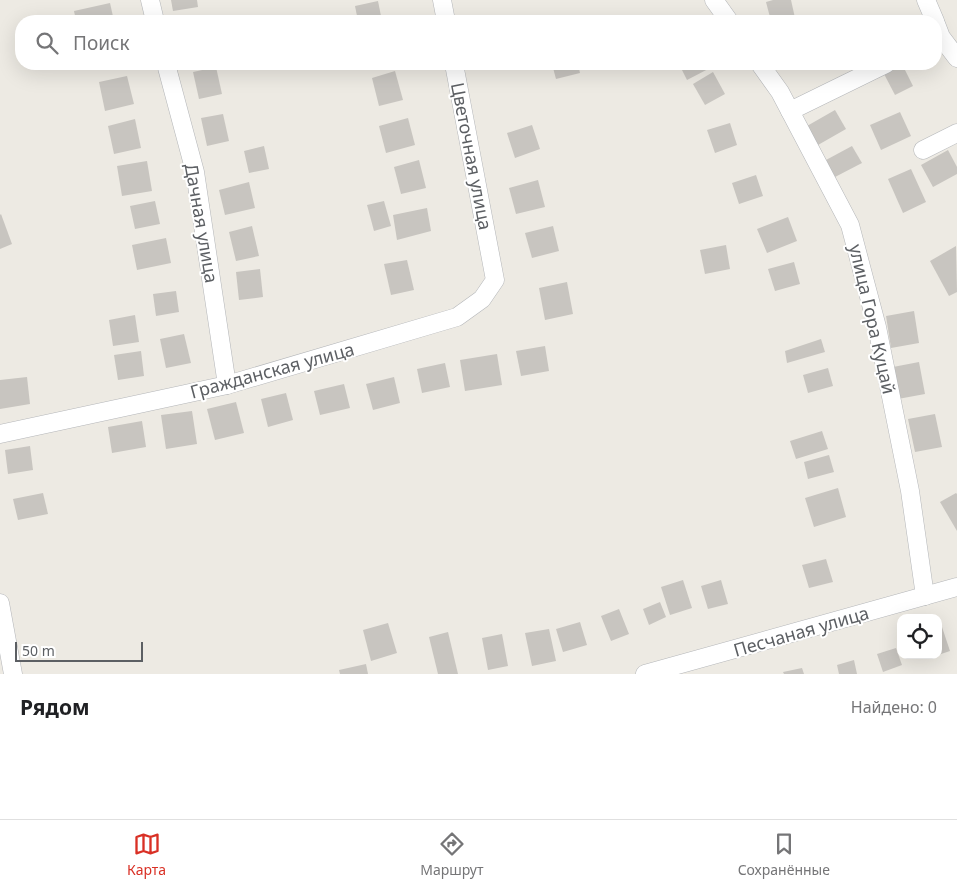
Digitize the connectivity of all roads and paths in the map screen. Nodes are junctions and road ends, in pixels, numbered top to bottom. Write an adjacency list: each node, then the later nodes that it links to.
1 (150, 0): 5 (street)
2 (442, 0): 6 (street)
3 (714, 0): 7 (street)
4 (926, 0): 8 (street)
5 (154, 15)
6 (445, 15)
7 (725, 15)
8 (932, 15)
9 (942, 37): 10 (street)
10 (957, 58)
11 (168, 70): 19 (street, Дачная улица)
12 (455, 70): 18 (street, Цветочная улица)
13 (764, 70): 15 (street, улица Гора Куцай)
14 (874, 70): 15 (street)
15 (790, 111): 22 (street, улица Гора Куцай)
16 (957, 133): 17 (street)
17 (924, 150)
18 (489, 248): 19 (street, Гражданская улица)
19 (228, 385): 20 (street, Гражданская улица)
20 (0, 434)
21 (957, 587): 22 (street, Песчаная улица)
22 (925, 596): 25 (street, Песчаная улица)
23 (0, 602): 24 (street)
24 (13, 674)
25 (645, 674)

